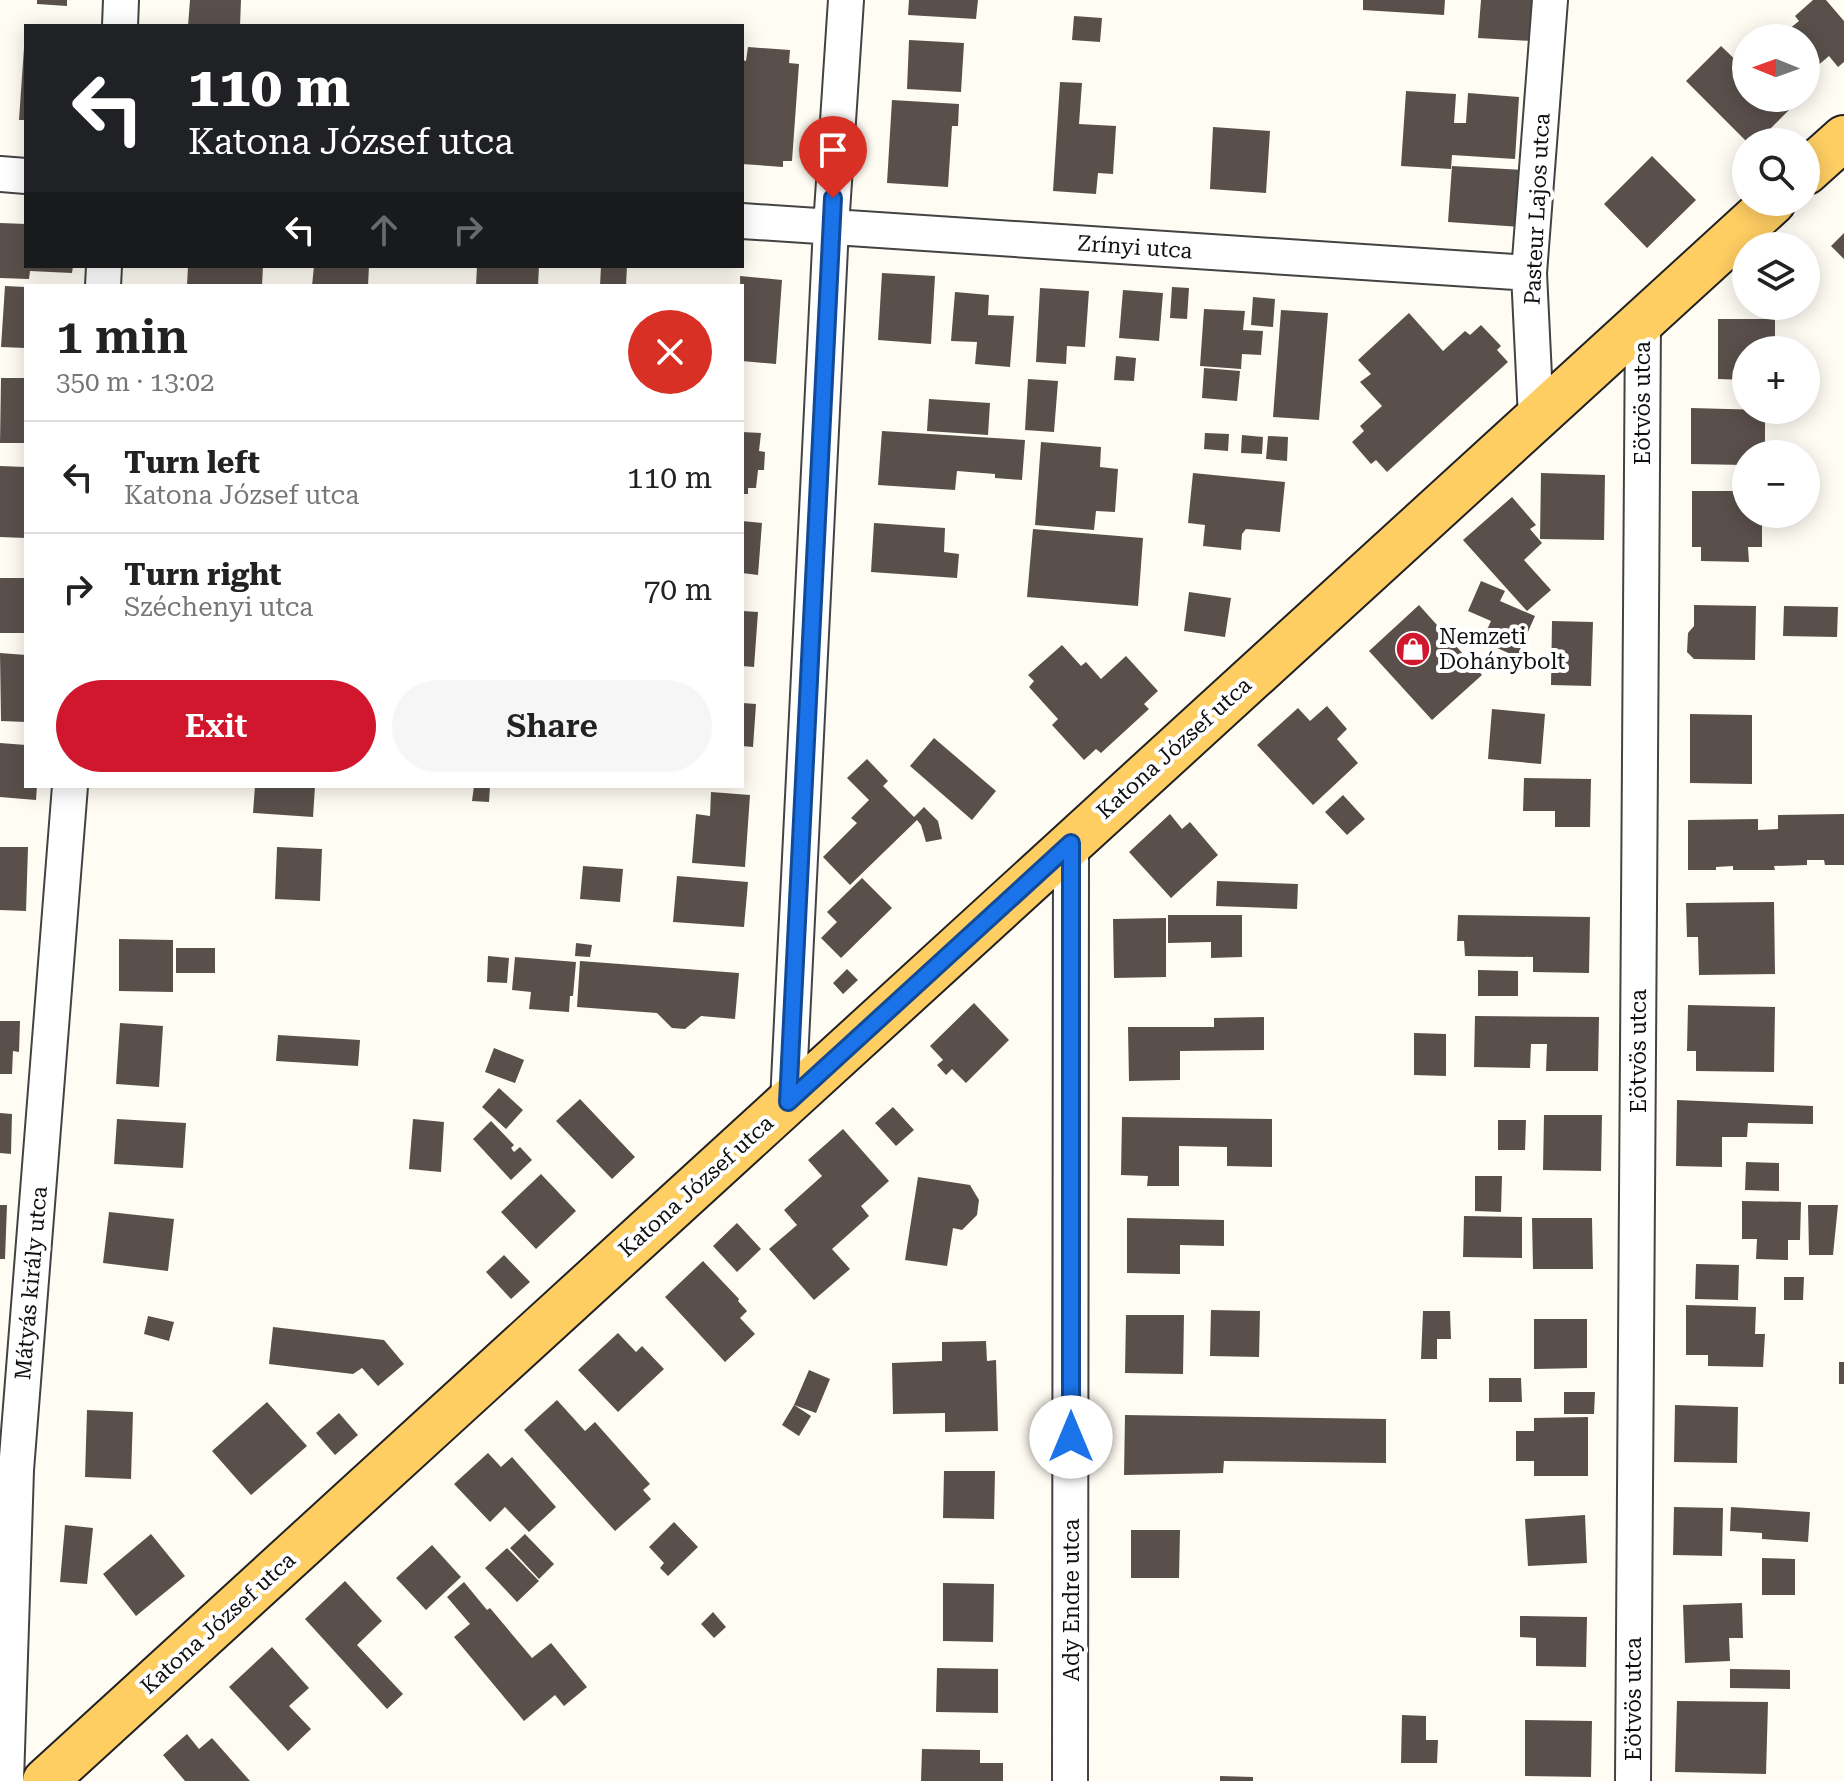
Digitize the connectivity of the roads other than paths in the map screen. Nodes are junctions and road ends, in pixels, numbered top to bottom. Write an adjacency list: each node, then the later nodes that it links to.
1 (121, 0): 4 (street)
2 (846, 0): 11 (street)
3 (1550, 0): 12 (street, Pasteur Lajos utca)
4 (120, 24)
5 (1844, 138): 6 (main road)
6 (1820, 159)
7 (0, 174): 8 (street)
8 (24, 176)
9 (1758, 216): 13 (main road, Katona József utca)
10 (744, 221): 11 (street, Zrínyi utca)
11 (831, 227): 12 (street, Zrínyi utca); 17 (street)
12 (1529, 273): 14 (street, Pasteur Lajos utca)
13 (1643, 321): 14 (main road, Katona József utca); 21 (street, Eötvös utca)
14 (1536, 418): 16 (main road, Katona József utca)
15 (70, 788): 18 (street, Mátyás király utca)
16 (1071, 843): 17 (main road, Katona József utca); 20 (street, Ady Endre utca)
17 (788, 1102): 19 (main road, Katona József utca)
18 (6, 1781)
19 (45, 1781)
20 (1070, 1781)
21 (1633, 1781)

